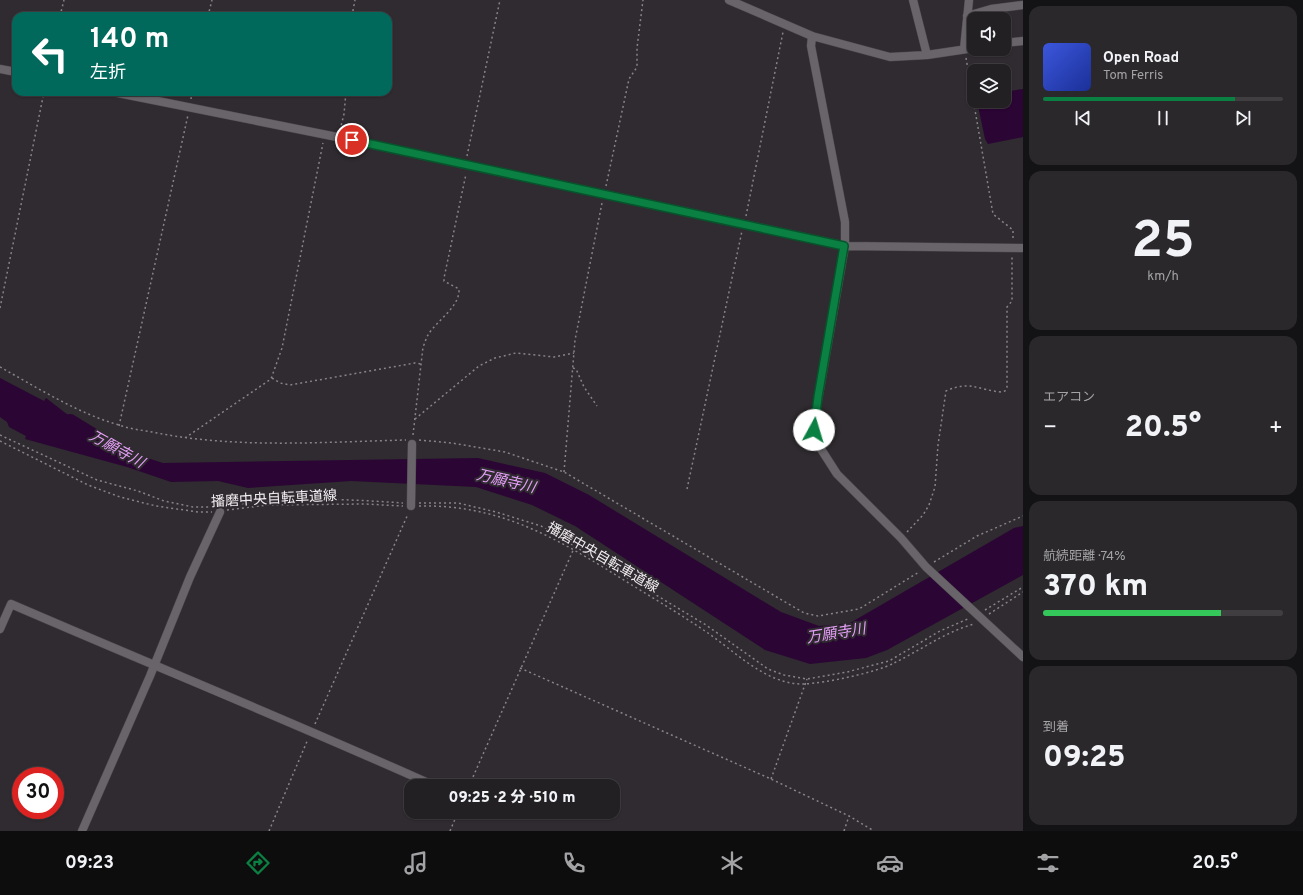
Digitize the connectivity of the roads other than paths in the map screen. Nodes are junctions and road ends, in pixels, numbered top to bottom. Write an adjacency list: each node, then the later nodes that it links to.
1 (729, 0): 8 (street)
2 (913, 0): 13 (street)
3 (968, 0): 5 (street)
4 (1023, 5): 6 (street)
5 (968, 12)
6 (981, 12)
7 (967, 24): 11 (street)
8 (812, 36): 13 (street); 17 (street)
9 (1023, 41): 10 (street)
10 (1011, 42)
11 (964, 49): 12 (street); 13 (street)
12 (967, 49)
13 (927, 55)
14 (0, 69): 15 (street)
15 (12, 71)
16 (132, 96): 17 (street)
17 (844, 246): 18 (street); 23 (street)
18 (1023, 248)
19 (412, 442): 20 (street)
20 (412, 502)
21 (218, 509): 24 (street)
22 (0, 628): 24 (street)
23 (1023, 657)
24 (155, 666): 25 (street); 26 (street)
25 (419, 779)
26 (82, 831)

